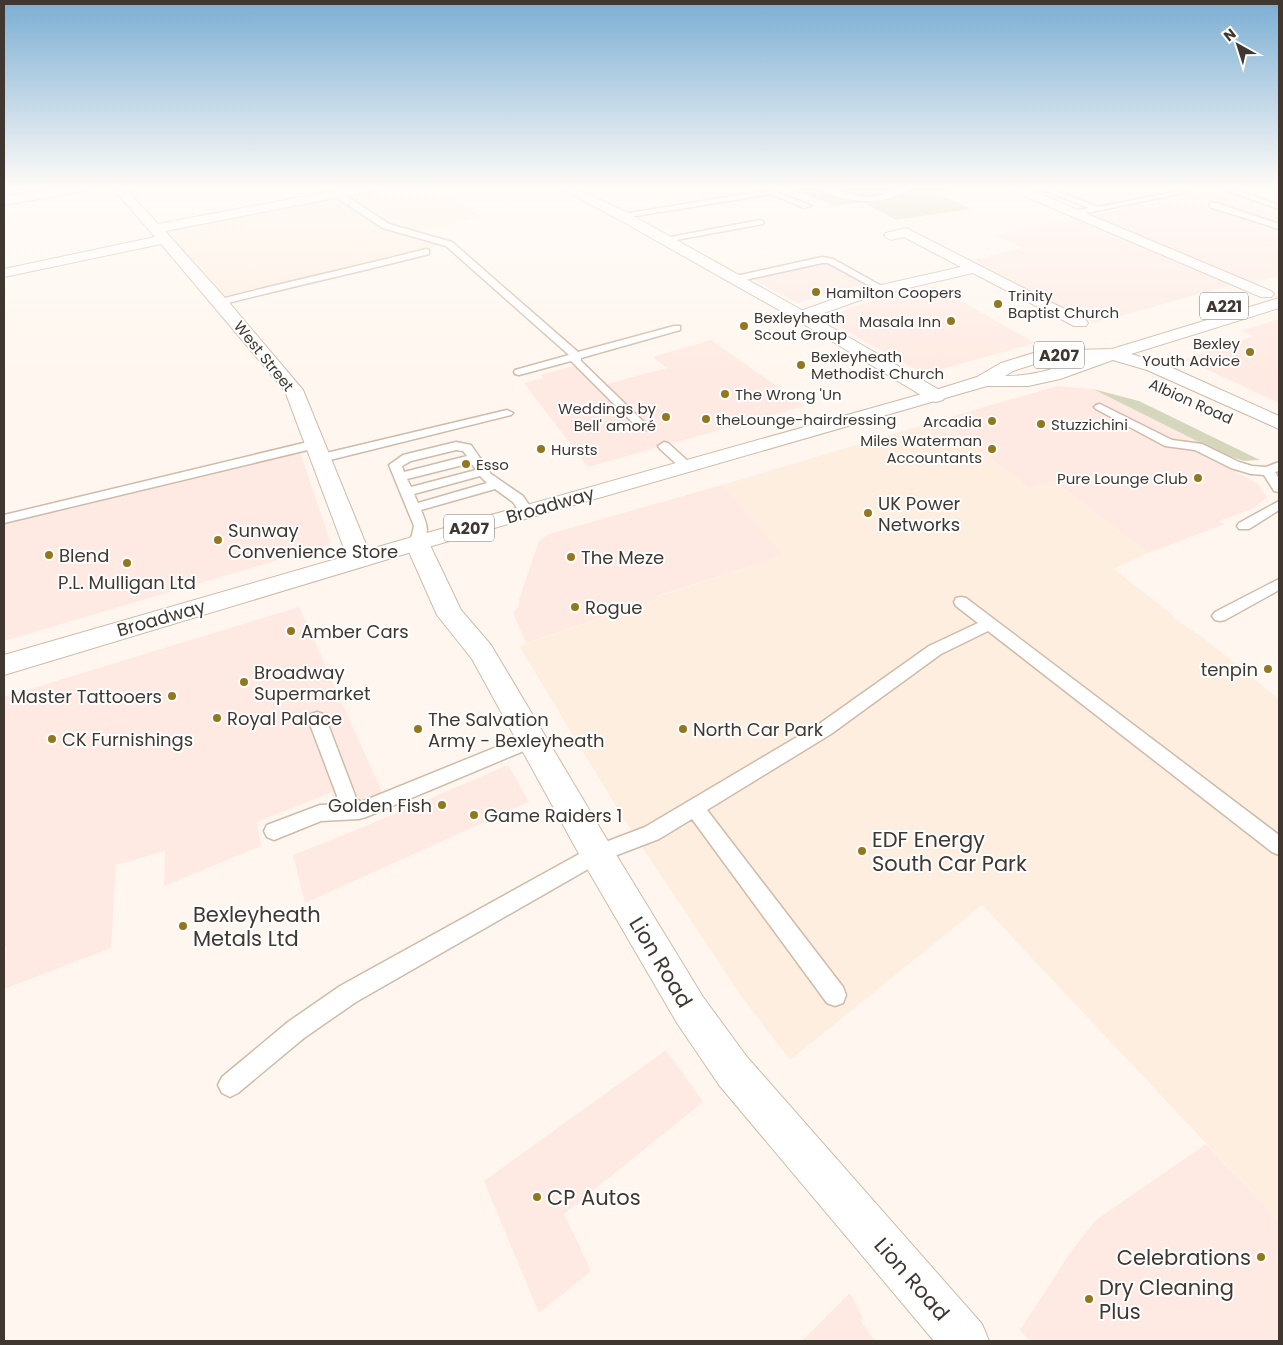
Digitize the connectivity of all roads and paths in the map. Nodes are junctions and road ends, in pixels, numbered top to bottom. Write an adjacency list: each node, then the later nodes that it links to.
1 (102, 249): 9 (street)
2 (172, 249): 13 (street, West Street)
3 (454, 249): 20 (lane)
4 (681, 249): 10 (street)
5 (938, 249): 8 (street)
6 (1162, 249): 12 (street)
7 (426, 252): 13 (lane)
8 (975, 268): 11 (street); 15 (street)
9 (4, 272)
10 (736, 279): 11 (lane); 14 (street)
11 (882, 289): 14 (street)
12 (1275, 296): 16 (street, A221); 19 (street, Broadway / A221)
13 (220, 302): 29 (street, West Street)
14 (801, 316): 22 (street)
15 (1080, 323)
16 (1151, 326)
17 (677, 328): 20 (lane)
18 (1128, 332): 19 (street)
19 (1112, 354): 22 (street, Broadway / A207); 25 (street, Albion Road); 27 (street, Albion Road)
20 (576, 356): 21 (lane); 26 (lane)
21 (518, 372)
22 (936, 396): 30 (street, Broadway / A207)
23 (1100, 407): 31 (lane)
24 (507, 413): 29 (lane)
25 (1279, 423)
26 (644, 428)
27 (1279, 440)
28 (664, 446): 30 (lane)
29 (319, 451): 39 (lane); 42 (street, West Street)
30 (686, 466): 38 (street, Broadway / A207)
31 (1274, 469): 34 (lane)
32 (483, 472): 33 (lane); 35 (lane); 35 (lane)
33 (498, 484): 37 (lane); 38 (lane)
34 (1279, 488)
35 (406, 492): 37 (lane)
36 (1279, 506): 40 (lane)
37 (413, 508): 41 (lane)
38 (526, 511): 41 (street, Broadway / A207)
39 (4, 519)
40 (1244, 526)
41 (417, 542): 42 (street, Broadway / A207); 49 (street, Lion Road)
42 (360, 559): 47 (street, Broadway / A207)
43 (1279, 584): 45 (lane)
44 (960, 602): 46 (lane)
45 (1220, 616)
46 (990, 624): 50 (lane); 53 (lane)
47 (4, 665)
48 (317, 719): 51 (lane)
49 (532, 740): 51 (lane); 54 (street, Lion Road)
50 (694, 807): 54 (lane); 55 (lane)
51 (359, 812): 52 (lane)
52 (274, 832)
53 (1279, 846)
54 (597, 854): 56 (lane); 57 (street, Lion Road)
55 (835, 995)
56 (230, 1085)
57 (965, 1341)

